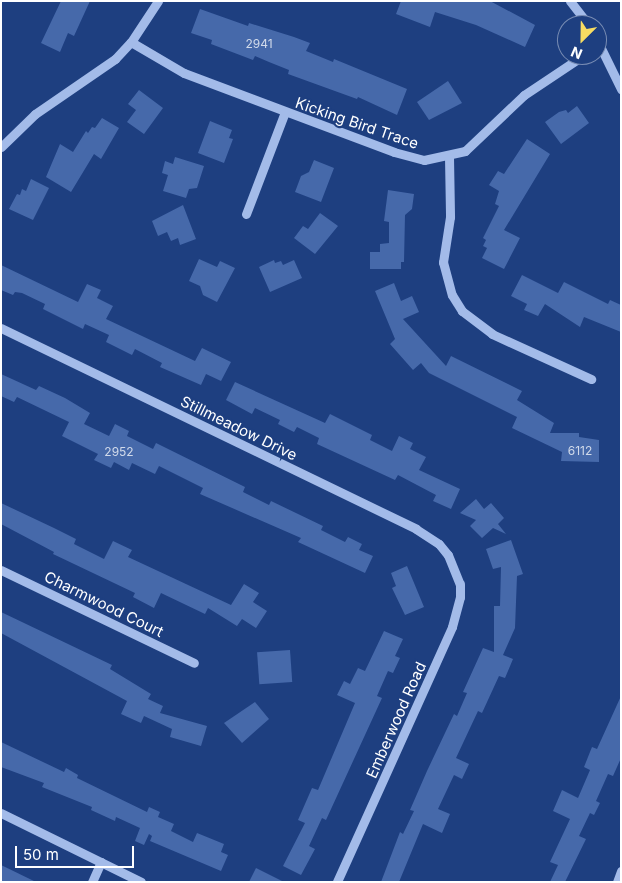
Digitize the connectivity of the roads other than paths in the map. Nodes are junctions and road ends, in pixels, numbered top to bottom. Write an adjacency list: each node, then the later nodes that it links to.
1 (158, 1): 4 (street)
2 (570, 1): 3 (street)
3 (581, 15)
4 (132, 42): 8 (street, Kicking Bird Trace); 9 (street)
5 (607, 62): 7 (street)
6 (569, 65): 10 (street, Kicking Bird Trace)
7 (621, 89)
8 (285, 112): 10 (street, Kicking Bird Trace); 11 (street)
9 (1, 147)
10 (449, 157): 13 (street)
11 (246, 214)
12 (1, 328): 14 (street, Stillmeadow Drive)
13 (591, 379)
14 (454, 566): 22 (street, Emberwood Road)
15 (1, 570): 16 (street, Charmwood Court)
16 (194, 663)
17 (1, 813): 18 (street)
18 (102, 862): 20 (street); 21 (street)
19 (621, 871): 23 (street)
20 (92, 882)
21 (141, 882)
22 (337, 882)
23 (617, 882)

